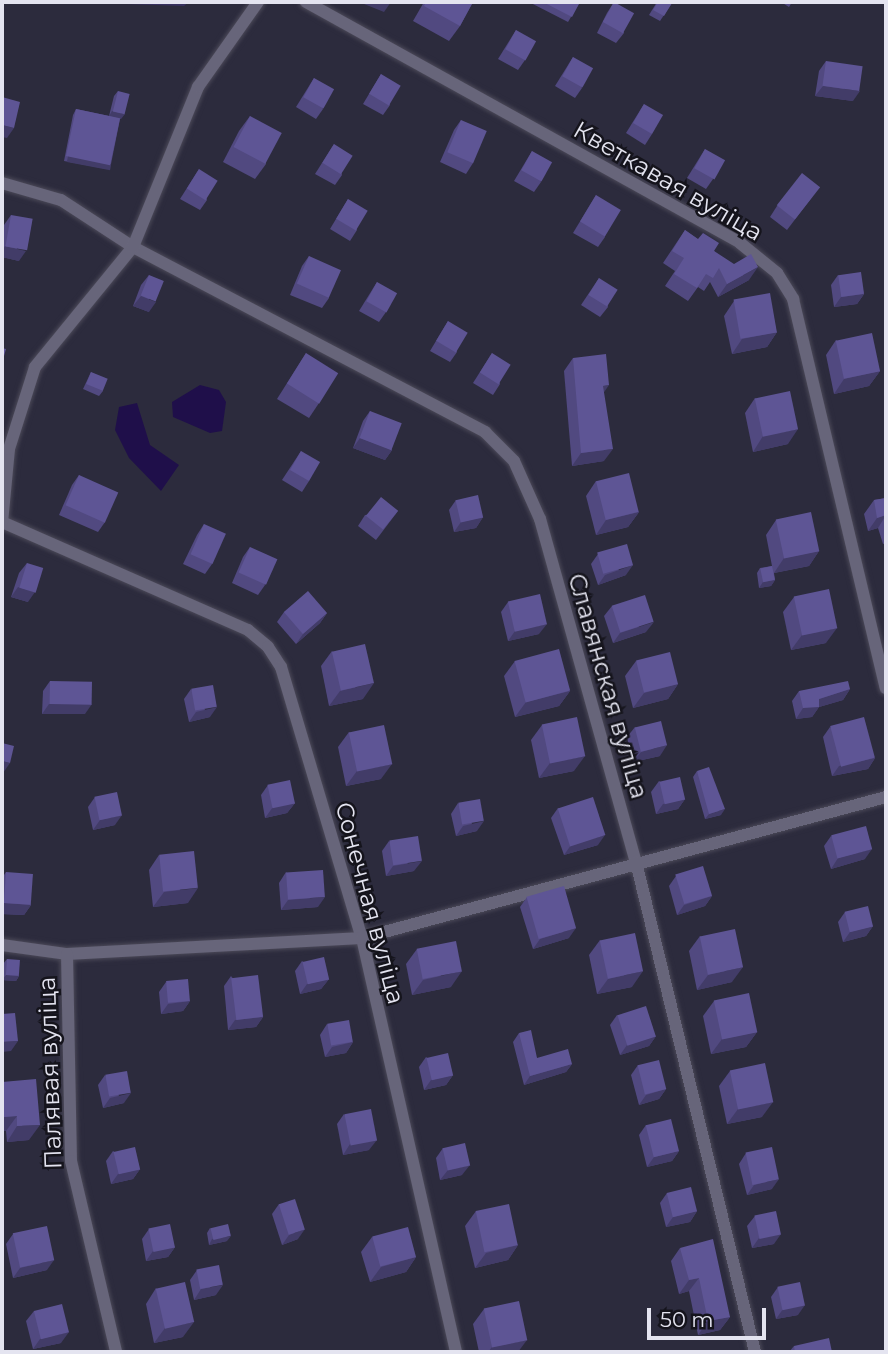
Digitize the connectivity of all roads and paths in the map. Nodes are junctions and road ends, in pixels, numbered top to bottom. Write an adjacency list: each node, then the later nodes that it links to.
1 (258, 2): 4 (street)
2 (306, 2): 7 (street, Кветкавая вуліца)
3 (2, 183): 4 (street, Славянская вуліца)
4 (132, 247): 5 (street); 9 (street, Славянская вуліца)
5 (5, 448): 6 (street)
6 (2, 522): 10 (street, Сонечная вуліца)
7 (886, 688)
8 (886, 797): 9 (street)
9 (636, 862): 10 (street); 15 (street, Славянская вуліца)
10 (362, 939): 12 (street); 14 (street, Сонечная вуліца)
11 (2, 945): 12 (street)
12 (67, 954): 13 (street, Палявая вуліца)
13 (116, 1352)
14 (456, 1352)
15 (755, 1352)

